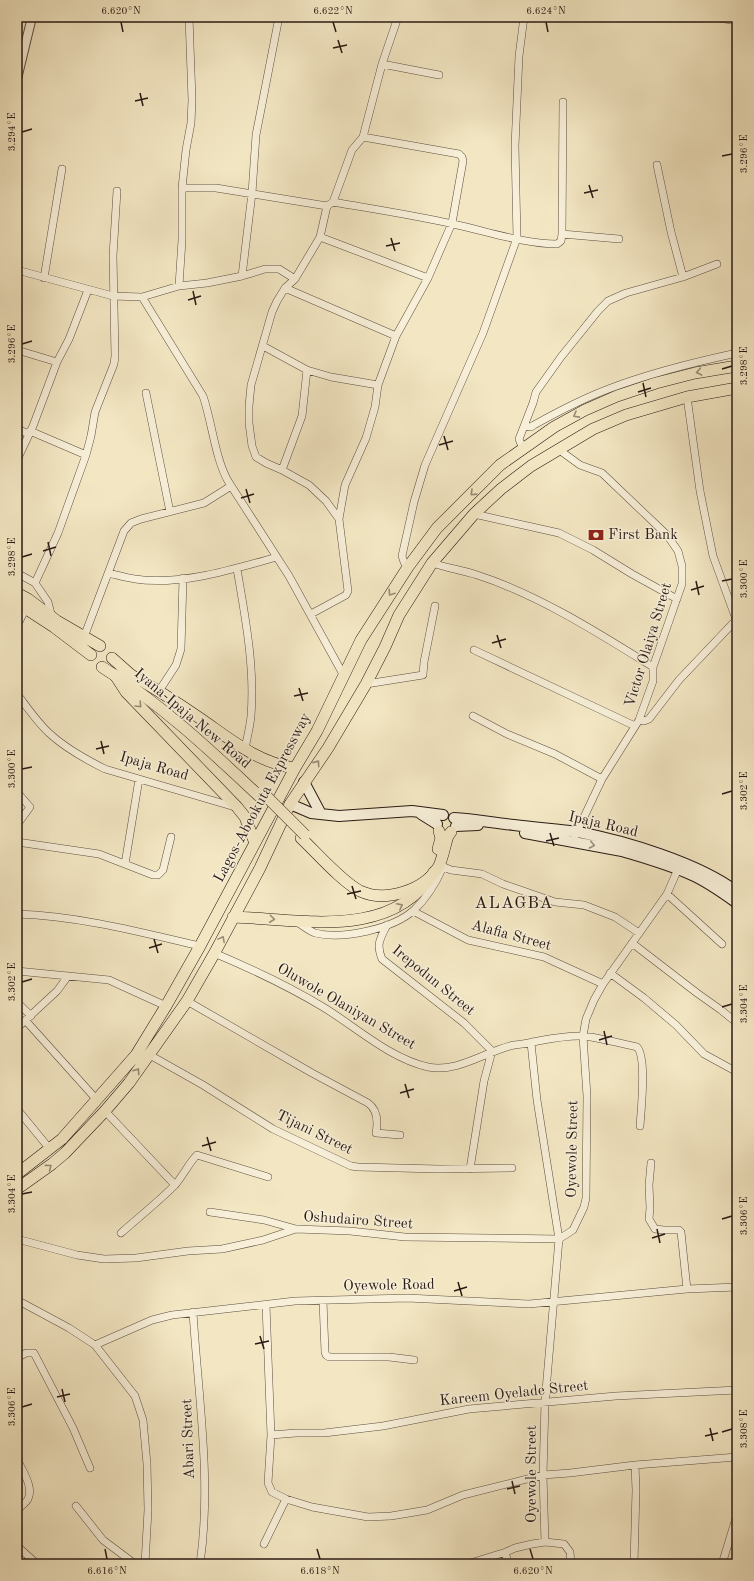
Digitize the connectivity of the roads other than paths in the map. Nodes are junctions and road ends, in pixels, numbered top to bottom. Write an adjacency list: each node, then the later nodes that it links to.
1 (32, 17): 10 (street)
2 (189, 17): 15 (street)
3 (279, 17): 17 (street)
4 (398, 17): 8 (street)
5 (524, 17): 22 (street)
6 (714, 17): 7 (street)
7 (737, 21)
8 (382, 64): 9 (street); 12 (street)
9 (439, 75)
10 (17, 79)
11 (563, 102): 20 (street)
12 (363, 137): 18 (street); 19 (street)
13 (656, 165): 27 (street)
14 (62, 169): 28 (street)
15 (182, 188): 17 (street); 31 (street)
16 (117, 191): 34 (street)
17 (252, 193): 18 (street); 26 (street)
18 (330, 204): 19 (street); 21 (street)
19 (452, 224): 22 (street); 29 (street)
20 (562, 234): 22 (street); 23 (street)
21 (320, 237): 29 (street); 30 (street)
22 (517, 238): 61 (street)
23 (619, 239)
24 (717, 264): 27 (street)
25 (17, 270): 28 (street)
26 (242, 276): 30 (street); 31 (street)
27 (683, 277): 47 (street)
28 (44, 278): 33 (street)
29 (428, 278): 36 (street)
30 (295, 279): 32 (street)
31 (179, 286): 35 (street)
32 (285, 288): 36 (street); 37 (street)
33 (88, 290): 34 (street); 40 (street)
34 (113, 296): 35 (street); 52 (street)
35 (142, 297): 55 (street)
36 (396, 336): 43 (street)
37 (263, 346): 42 (street); 54 (street)
38 (17, 350): 40 (street)
39 (737, 353): 47 (street)
40 (57, 362): 49 (street)
41 (737, 366): 51 (main road, Lagos-Abeokuta Expressway, one-way to 51)
42 (308, 370): 43 (street); 54 (street)
43 (378, 385): 58 (street)
44 (737, 388): 46 (main road, Lagos-Abeokuta Expressway)
45 (146, 394): 56 (street)
46 (687, 397): 50 (main road, Lagos-Abeokuta Expressway); 73 (street)
47 (524, 426): 51 (street)
48 (17, 429): 49 (street)
49 (30, 432): 52 (street); 53 (street)
50 (558, 448): 57 (main road, Lagos-Abeokuta Expressway); 68 (street, Victor Olaiya Street)
51 (523, 449): 61 (main road, Lagos-Abeokuta Expressway, one-way to 61)
52 (86, 455): 66 (street)
53 (17, 460)
54 (282, 470): 58 (street)
55 (231, 486): 56 (street); 59 (street)
56 (170, 512): 63 (street)
57 (474, 514): 60 (main road, Lagos-Abeokuta Expressway); 68 (street)
58 (339, 519): 71 (street)
59 (278, 557): 62 (street); 71 (street)
60 (432, 563): 81 (street); 85 (main road, Lagos-Abeokuta Expressway)
61 (408, 567): 84 (main road, Lagos-Abeokuta Expressway, one-way to 84)
62 (237, 569): 65 (street); 90 (street)
63 (108, 573): 65 (street); 75 (street)
64 (17, 574): 66 (street)
65 (183, 578): 86 (street)
66 (35, 583): 72 (street)
67 (17, 593): 72 (main road)
68 (677, 599): 81 (street, Victor Olaiya Street)
69 (22, 606): 74 (street); 78 (main road)
70 (436, 606): 85 (street)
71 (311, 614): 84 (street)
72 (52, 618): 75 (main road)
73 (737, 619): 89 (street)
74 (17, 626)
75 (84, 637): 76 (main road)
76 (100, 646): 78 (main road); 79 (main road)
77 (474, 650): 89 (street)
78 (91, 655): 80 (main road)
79 (112, 658): 80 (main road); 82 (main road, Iyana-Ipaja New Road)
80 (102, 667): 83 (main road, Iyana-Ipaja New Road)
81 (653, 667): 89 (street, Victor Olaiya Street)
82 (131, 674): 86 (main road); 96 (main road, Iyana-Ipaja New Road)
83 (115, 675): 96 (main road, Iyana-Ipaja New Road); 98 (main road, one-way to 98)
84 (344, 676): 91 (main road, Lagos-Abeokuta Expressway)
85 (366, 684): 94 (main road, Lagos-Abeokuta Expressway, one-way to 85)
86 (159, 691): 90 (main road)
87 (17, 694): 92 (street, Ipaja Road)
88 (473, 716): 93 (street)
89 (637, 723): 93 (street, Victor Olaiya Street)
90 (245, 749): 91 (main road)
91 (295, 768): 108 (main road, Lagos-Abeokuta Expressway)
92 (139, 778): 98 (street, Ipaja Road); 109 (street)
93 (602, 779): 106 (street, Victor Olaiya Street)
94 (304, 782): 97 (main road, Lagos-Abeokuta Expressway); 100 (main road)
95 (17, 792): 102 (street)
96 (260, 794): 105 (main road, Iyana-Ipaja New Road, bridge)
97 (290, 804): 100 (main road, Ipaja Road); 117 (main road, Lagos-Abeokuta Expressway)
98 (237, 807): 108 (main road)
99 (418, 811): 100 (main road, Ipaja Road); 101 (main road, Ipaja Road); 103 (main road)
100 (321, 814)
101 (451, 823): 103 (main road); 103 (main road); 106 (main road, Ipaja Road); 110 (main road)
102 (17, 825)
103 (438, 827): 105 (main road, Iyana-Ipaja New Road)
104 (171, 837): 109 (street)
105 (303, 837): 110 (main road, Iyana-Ipaja New Road)
106 (575, 837): 111 (main road, Ipaja Road, one-way to 111); 112 (main road, Ipaja Road)
107 (17, 842): 109 (street)
108 (256, 843): 123 (main road, Lagos-Abeokuta Expressway)
109 (125, 864)
110 (439, 868): 115 (street); 118 (main road, one-way to 110); 120 (street)
111 (678, 869): 113 (street, Oyewole Street); 114 (main road, Ipaja Road)
112 (737, 892)
113 (667, 894): 120 (street, Oyewole Street); 122 (street)
114 (737, 903)
115 (413, 910): 119 (street); 128 (street, Alafia Street)
116 (17, 914): 123 (street)
117 (233, 917): 118 (main road, one-way to 118); 124 (main road, Lagos-Abeokuta Expressway, one-way to 117)
118 (296, 921): 119 (street)
119 (387, 924): 137 (street, Irepodun Street)
120 (639, 933): 121 (street, Oyewole Street)
121 (632, 943): 126 (street, Oyewole Street); 133 (street)
122 (722, 944)
123 (200, 946): 131 (main road, Lagos-Abeokuta Expressway)
124 (214, 954): 129 (main road, Lagos-Abeokuta Expressway); 137 (street, Oluwole Olaniyan Street)
125 (17, 971): 127 (street)
126 (610, 973): 128 (street, Oyewole Street); 139 (street)
127 (68, 976): 131 (street); 132 (street)
128 (603, 984): 135 (street, Oyewole Street)
129 (187, 1001): 138 (main road, Lagos-Abeokuta Expressway); 144 (street)
130 (17, 1002): 132 (street)
131 (166, 1006): 140 (main road, Lagos-Abeokuta Expressway)
132 (28, 1018): 134 (street); 140 (street)
133 (737, 1023)
134 (17, 1028)
135 (583, 1036): 136 (street, Oluwole Olaniyan Street); 143 (street, Oluwole Olaniyan Street); 157 (street, Oyewole Street)
136 (531, 1043): 137 (street, Oluwole Olaniyan Street); 157 (street)
137 (492, 1051): 147 (street)
138 (148, 1054): 142 (main road, Lagos-Abeokuta Expressway, one-way to 138); 147 (street, Tijani Street)
139 (737, 1072)
140 (97, 1100): 145 (main road, Lagos-Abeokuta Expressway)
141 (17, 1109): 145 (street)
142 (105, 1111): 151 (street); 152 (main road, Lagos-Abeokuta Expressway, one-way to 142)
143 (640, 1126)
144 (400, 1135)
145 (49, 1148): 149 (main road, Lagos-Abeokuta Expressway)
146 (651, 1163): 159 (street)
147 (470, 1168): 148 (street, Tijani Street)
148 (512, 1168)
149 (17, 1174)
150 (268, 1177): 151 (street)
151 (175, 1185): 155 (street)
152 (17, 1189)
153 (210, 1212): 154 (street)
154 (296, 1229): 156 (street, Oshudairo Street); 157 (street, Oshudairo Street)
155 (121, 1233)
156 (17, 1239)
157 (559, 1239): 162 (street, Oyewole Street)
158 (737, 1287): 159 (street, Oyewole Road)
159 (687, 1289): 162 (street, Oyewole Road)
160 (17, 1300): 165 (street)
161 (323, 1301): 162 (street, Oyewole Road); 163 (street, Oyewole Road); 167 (street)
162 (553, 1302): 169 (street, Oyewole Street)
163 (266, 1305): 164 (street, Oyewole Road); 170 (street)
164 (193, 1312): 165 (street, Oyewole Road); 187 (street, Abari Street)
165 (94, 1345): 186 (street)
166 (17, 1358): 174 (street)
167 (414, 1360)
168 (737, 1390): 169 (street, Kareem Oyelade Street)
169 (545, 1402): 170 (street, Kareem Oyelade Street); 175 (street, Oyewole Street)
170 (271, 1435): 176 (street)
171 (737, 1457): 173 (street)
172 (17, 1459): 178 (street)
173 (635, 1465): 175 (street); 191 (street)
174 (90, 1468)
175 (543, 1475): 176 (street); 180 (street, Oyewole Street)
176 (286, 1500): 181 (street)
177 (76, 1506): 185 (street)
178 (17, 1510)
179 (737, 1515): 192 (street)
180 (545, 1542): 183 (street); 190 (street)
181 (264, 1544)
182 (17, 1547): 184 (street)
183 (506, 1552): 188 (street); 189 (street)
184 (37, 1564)
185 (135, 1564)
186 (145, 1564)
187 (200, 1564)
188 (468, 1564)
189 (507, 1564)
190 (571, 1564)
191 (634, 1564)
192 (722, 1564)

